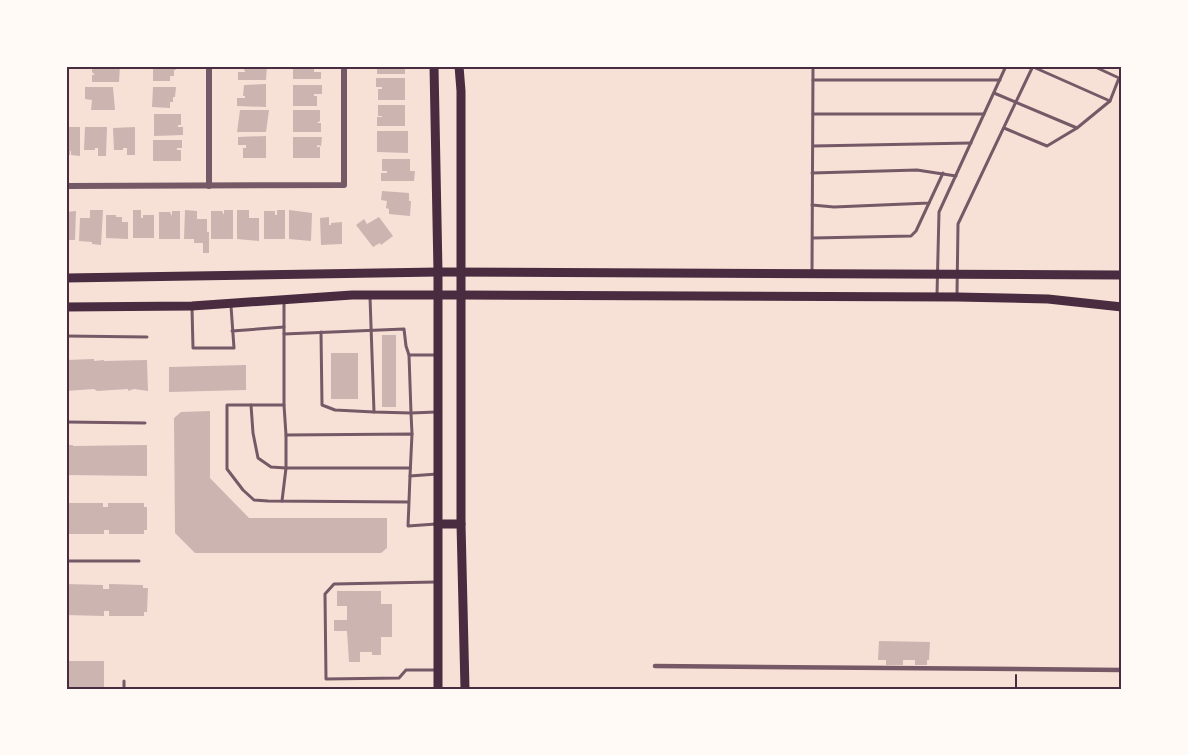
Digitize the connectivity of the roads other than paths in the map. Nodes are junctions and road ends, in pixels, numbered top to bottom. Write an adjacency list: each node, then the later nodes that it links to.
1 (209, 66): 24 (street)
2 (344, 66): 24 (street)
3 (434, 66): 28 (main road)
4 (459, 66): 29 (main road)
5 (813, 66): 9 (lane)
6 (1006, 66): 10 (lane)
7 (1093, 66): 12 (lane)
8 (1032, 67): 12 (lane); 13 (lane)
9 (813, 80): 10 (lane); 14 (lane)
10 (1000, 80): 11 (lane)
11 (994, 93): 13 (lane); 15 (lane)
12 (1110, 101): 17 (lane)
13 (1016, 103): 16 (lane); 17 (lane)
14 (813, 114): 15 (lane); 19 (lane)
15 (984, 114): 18 (lane)
16 (1004, 128): 17 (lane); 33 (lane)
17 (1077, 128)
18 (971, 142): 19 (lane); 22 (lane)
19 (813, 146): 20 (lane)
20 (812, 173): 21 (lane); 26 (lane)
21 (944, 173): 22 (lane); 25 (lane)
22 (956, 176): 31 (lane)
23 (66, 186): 24 (street)
24 (209, 186)
25 (929, 203): 26 (lane); 27 (lane)
26 (812, 205): 27 (lane)
27 (812, 238): 30 (lane)
28 (438, 272): 29 (main road); 34 (main road); 35 (main road)
29 (461, 272): 30 (main road); 36 (main road)
30 (812, 274): 31 (main road)
31 (937, 275): 33 (main road); 38 (lane)
32 (1122, 275): 33 (main road)
33 (958, 276): 39 (lane)
34 (66, 278)
35 (438, 295): 36 (main road); 37 (main road); 53 (main road)
36 (461, 295): 38 (main road); 70 (main road)
37 (370, 296): 40 (main road); 46 (lane)
38 (937, 297): 39 (main road)
39 (957, 297): 44 (main road)
40 (284, 300): 41 (main road); 45 (lane)
41 (231, 304): 42 (main road); 47 (lane)
42 (192, 306): 43 (main road); 47 (lane)
43 (66, 307)
44 (1122, 307)
45 (284, 327): 47 (lane); 49 (lane)
46 (372, 330): 48 (lane); 52 (lane); 56 (lane)
47 (232, 331)
48 (321, 332): 49 (lane); 56 (lane)
49 (284, 334): 55 (lane)
50 (66, 336): 51 (lane)
51 (147, 336)
52 (409, 355): 53 (lane); 58 (lane)
53 (438, 355): 57 (main road)
54 (251, 405): 55 (lane); 63 (lane); 67 (lane)
55 (284, 405): 62 (lane)
56 (374, 412): 58 (lane)
57 (438, 412): 58 (lane); 65 (main road)
58 (411, 413): 61 (lane)
59 (66, 422): 60 (lane)
60 (145, 423)
61 (412, 434): 62 (lane); 64 (lane)
62 (286, 435): 63 (lane)
63 (285, 468): 64 (lane); 67 (lane)
64 (410, 468): 66 (lane)
65 (438, 474): 66 (lane); 69 (main road)
66 (410, 476): 68 (lane)
67 (282, 501): 68 (lane)
68 (409, 502): 69 (lane)
69 (438, 524): 70 (main road); 73 (main road)
70 (461, 524): 80 (main road)
71 (66, 561): 72 (lane)
72 (138, 561)
73 (438, 582): 75 (main road); 75 (lane)
74 (655, 666): 76 (street)
75 (438, 670): 79 (main road)
76 (1122, 670)
77 (124, 681): 78 (lane)
78 (124, 689)
79 (438, 689)
80 (465, 689)

